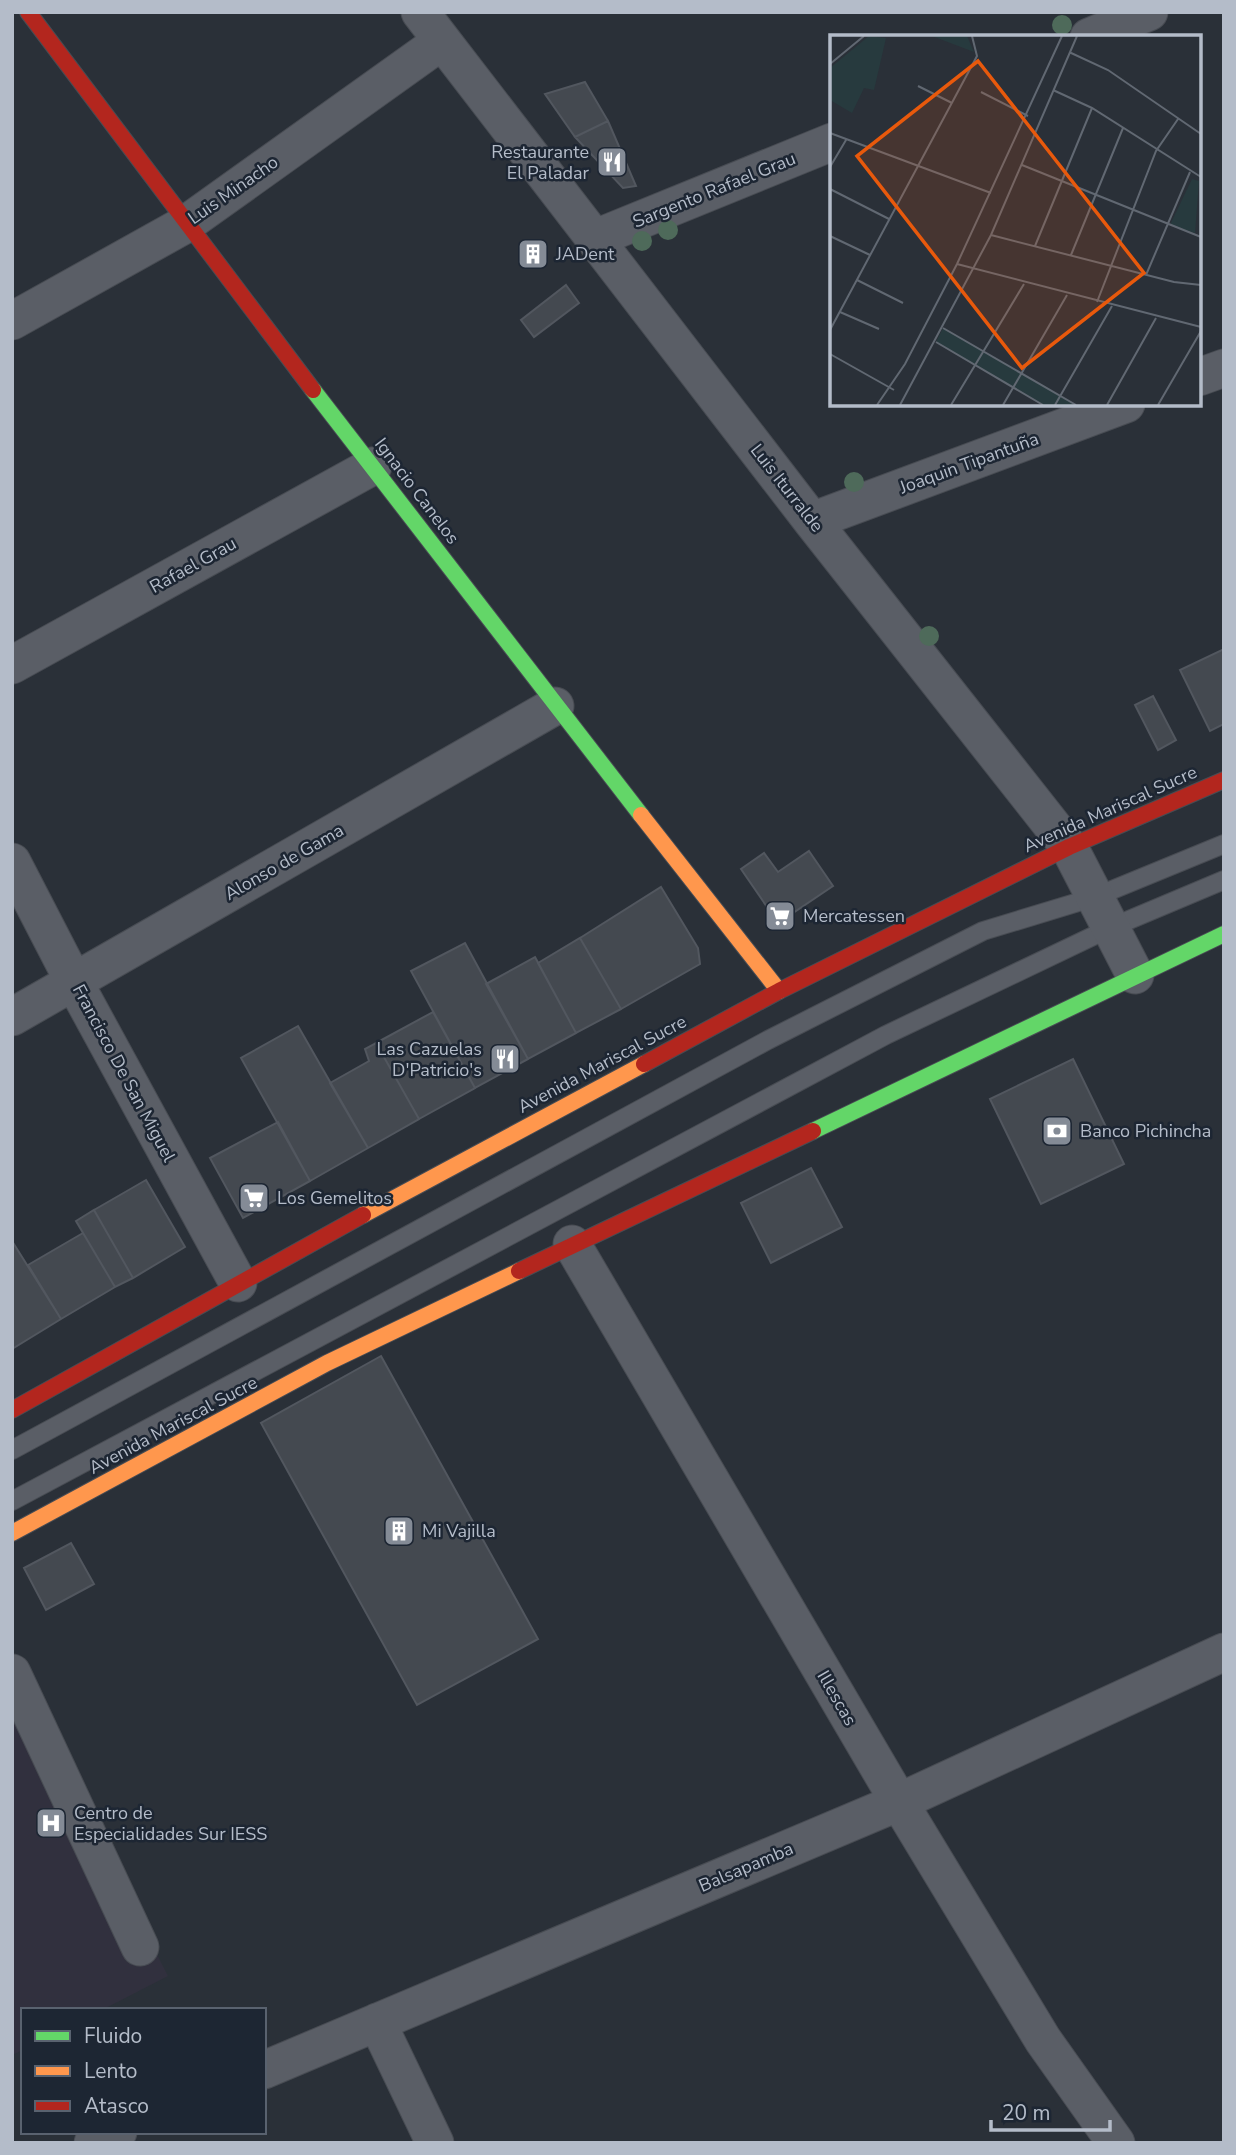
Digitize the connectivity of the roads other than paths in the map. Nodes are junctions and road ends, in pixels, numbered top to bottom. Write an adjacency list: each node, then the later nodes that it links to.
1 (28, 12): 7 (main road, Ignacio Canelos)
2 (420, 12): 5 (street, Luis Iturralde)
3 (1149, 12): 4 (street)
4 (1094, 35)
5 (442, 41): 7 (street, Luis Minacho); 8 (street, Luis Iturralde)
6 (830, 143): 8 (street, Sargento Rafael Grau)
7 (186, 224): 9 (street, Luis Minacho); 13 (main road, Ignacio Canelos)
8 (596, 238): 14 (street, Luis Iturralde)
9 (12, 321)
10 (1224, 368): 11 (street)
11 (1201, 376)
12 (1121, 406): 14 (street, Joaquin Tipantuña)
13 (373, 466): 15 (street, Rafael Grau); 16 (main road, Ignacio Canelos)
14 (812, 521): 19 (street, Luis Iturralde)
15 (12, 665)
16 (555, 706): 25 (street, Alonso de Gama); 26 (main road, Ignacio Canelos)
17 (1224, 780): 19 (main road, Avenida Mariscal Sucre)
18 (1224, 844): 22 (lane)
19 (1069, 847): 22 (street, Luis Iturralde); 26 (main road, Avenida Mariscal Sucre)
20 (12, 862): 25 (street, Francisco De San Miguel)
21 (1224, 880): 22 (lane)
22 (1102, 913): 24 (street, Luis Iturralde); 31 (lane); 32 (lane)
23 (1224, 934): 24 (main road, Avenida Mariscal Sucre)
24 (1135, 975): 28 (main road, Avenida Mariscal Sucre)
25 (74, 982): 27 (street, Alonso de Gama); 29 (street, Francisco De San Miguel)
26 (779, 991): 29 (main road, Avenida Mariscal Sucre)
27 (12, 1017)
28 (572, 1244): 33 (main road, Avenida Mariscal Sucre); 36 (street, Illescas)
29 (238, 1283): 30 (main road, Avenida Mariscal Sucre)
30 (12, 1410)
31 (12, 1450)
32 (12, 1502)
33 (12, 1533)
34 (1224, 1652): 36 (street, Balsapamba)
35 (12, 1673): 37 (street)
36 (899, 1802): 38 (street, Balsapamba); 43 (street, Illescas)
37 (140, 1947)
38 (377, 2022): 39 (street, Balsapamba); 42 (street)
39 (266, 2069)
40 (113, 2134): 41 (street)
41 (93, 2143)
42 (435, 2143)
43 (1116, 2143)

